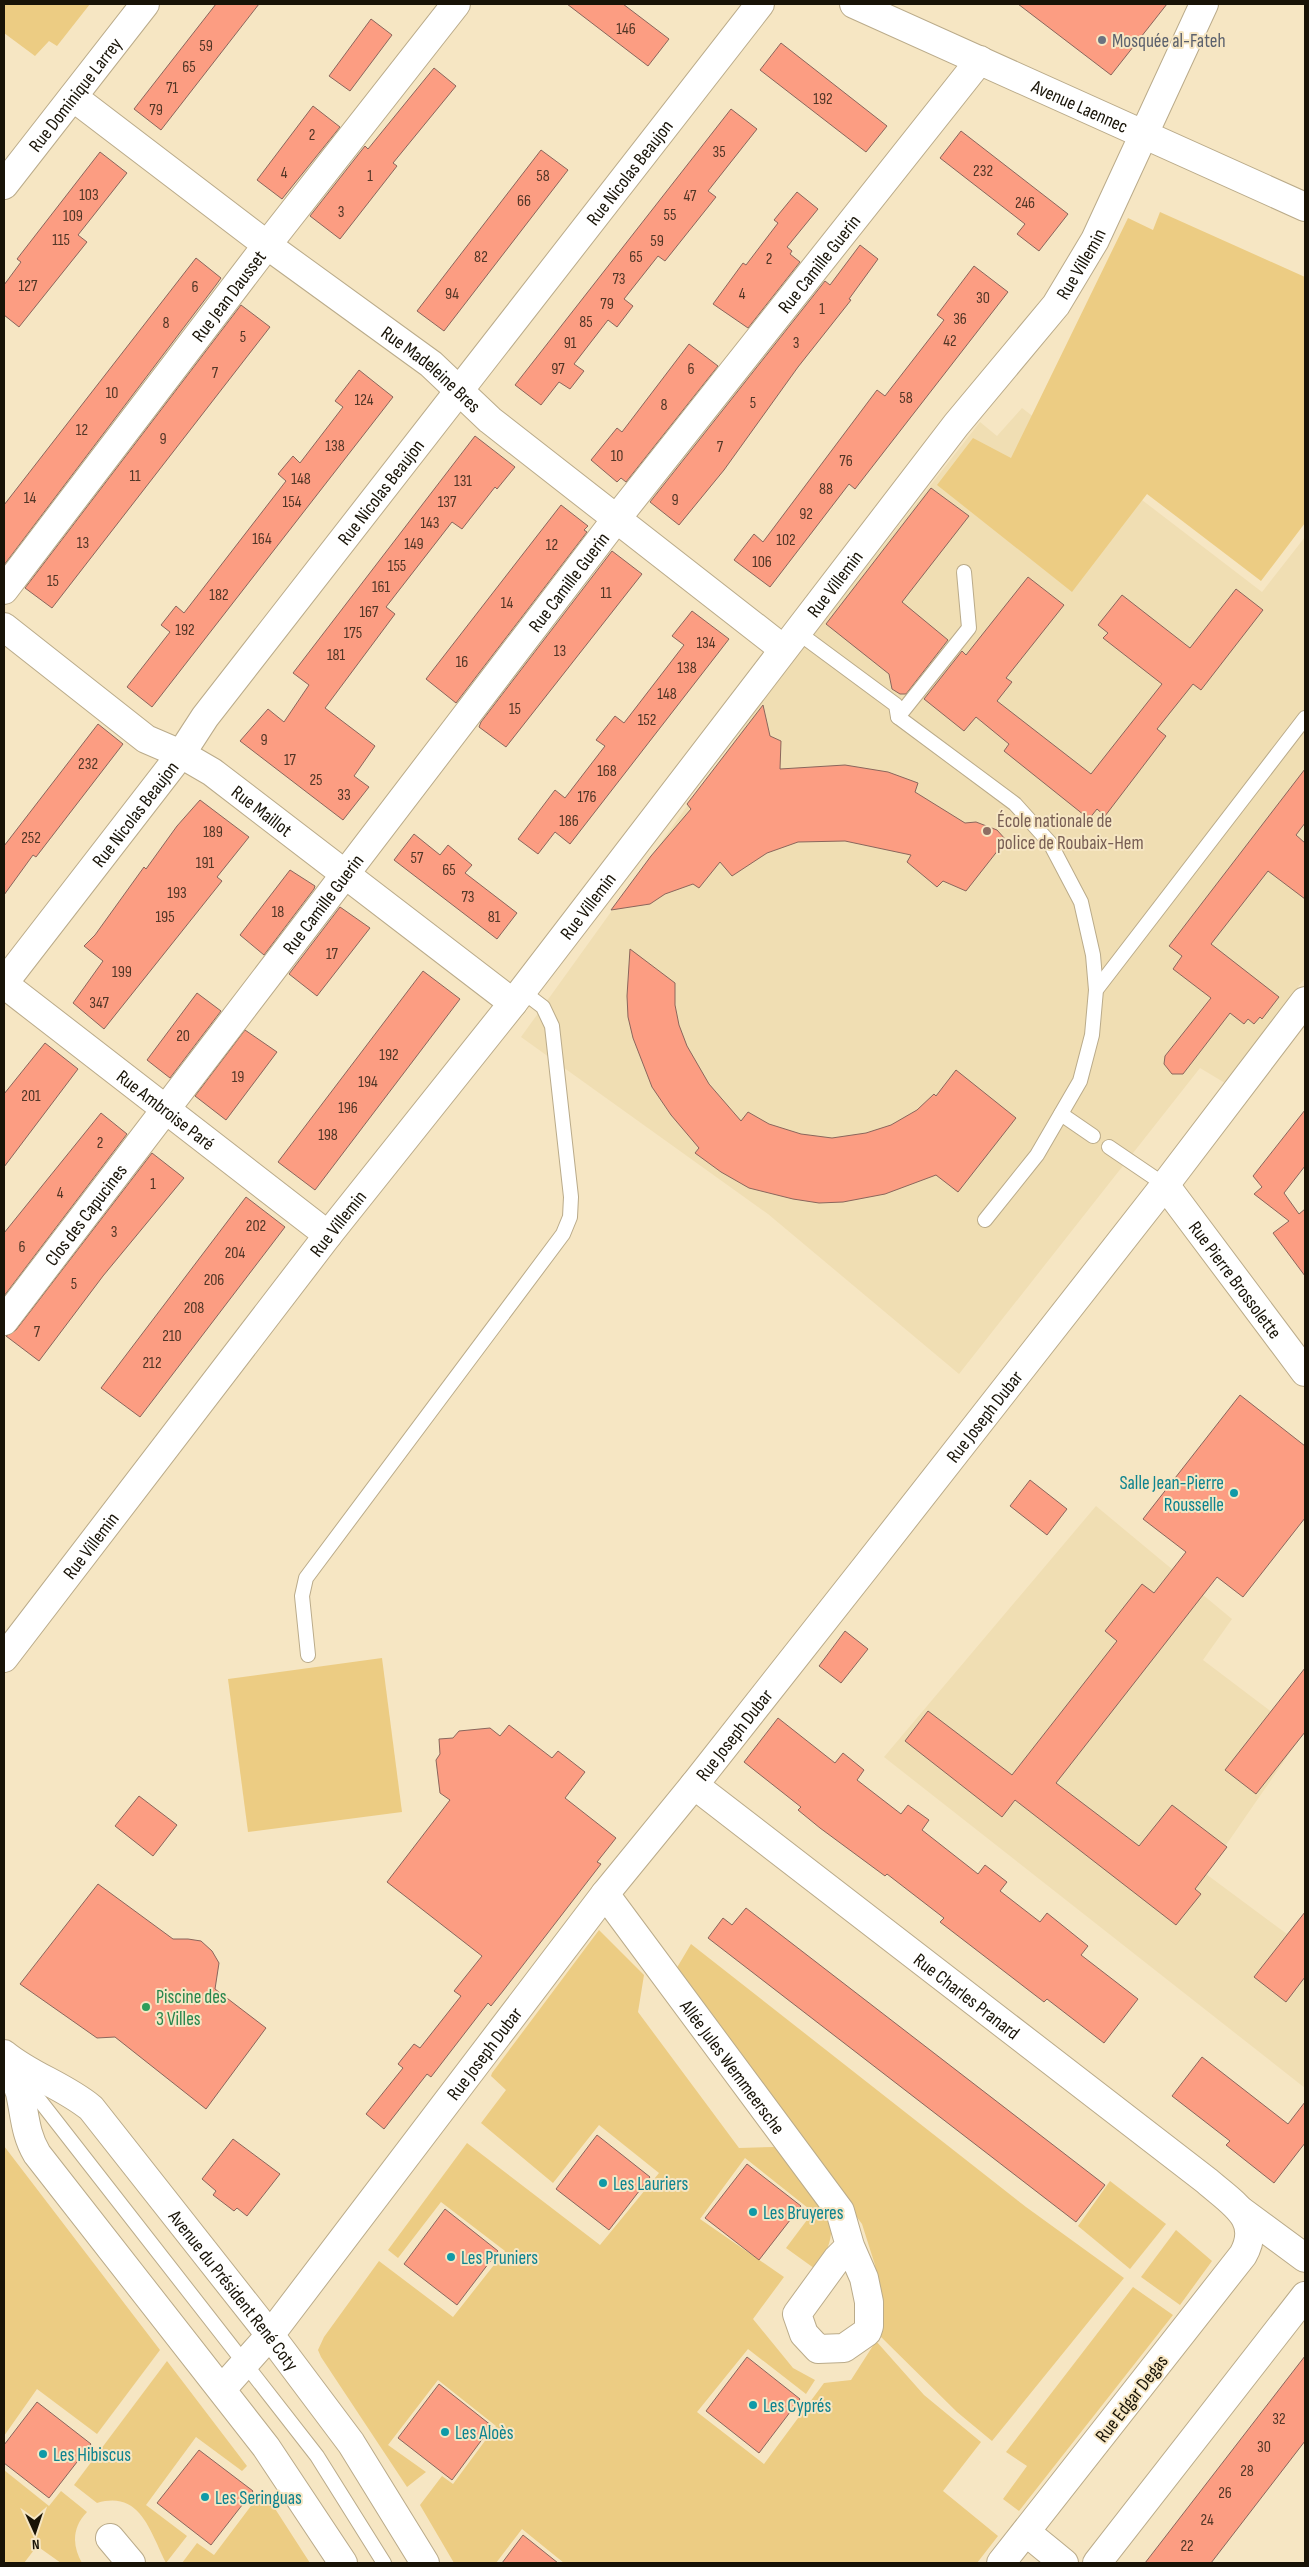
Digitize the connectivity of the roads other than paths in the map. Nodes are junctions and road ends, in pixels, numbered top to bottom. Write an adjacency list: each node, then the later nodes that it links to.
1 (145, 4): 7 (street, Rue Dominique Larrey)
2 (456, 4): 11 (street, Rue Jean Dausset)
3 (760, 4): 12 (street, Rue Nicolas Beaujon)
4 (854, 4): 6 (street, Avenue Laennec)
5 (1204, 4): 8 (street, Rue Villemin)
6 (980, 60): 8 (street, Avenue Laennec); 13 (street, Rue Camille Guerin)
7 (73, 97): 9 (street, Rue Dominique Larrey); 11 (street, Rue Madeleine Bres)
8 (1144, 135): 10 (street, Avenue Laennec); 17 (street, Rue Villemin)
9 (4, 185)
10 (1305, 208)
11 (267, 244): 12 (street, Rue Madeleine Bres); 15 (street, Rue Jean Dausset)
12 (460, 392): 13 (street, Rue Madeleine Bres); 20 (street, Rue Nicolas Beaujon)
13 (617, 518): 17 (street, Rue Madeleine Bres); 21 (street, Rue Camille Guerin)
14 (964, 572): 18 (lane)
15 (4, 590)
16 (4, 628): 20 (street, Rue Maillot)
17 (789, 640): 18 (lane); 24 (street, Rue Villemin)
18 (898, 717): 23 (lane)
19 (1305, 718): 23 (lane)
20 (181, 754): 21 (street, Rue Maillot); 22 (street, Rue Nicolas Beaujon)
21 (345, 876): 24 (street, Rue Maillot); 26 (street, Rue Camille Guerin)
22 (4, 983): 26 (street, Rue Ambroise Paré)
23 (1096, 990): 27 (lane)
24 (518, 996): 32 (street, Rue Villemin); 35 (lane)
25 (1305, 1001): 30 (street, Rue Joseph Dubar)
26 (165, 1109): 32 (street, Rue Ambroise Paré); 33 (street, Clos des Capucines)
27 (1061, 1114): 28 (lane); 31 (lane)
28 (1093, 1136)
29 (1109, 1147): 30 (lane)
30 (1165, 1185): 34 (street, Rue Pierre Brossolette); 37 (street, Rue Joseph Dubar)
31 (985, 1220)
32 (328, 1235): 36 (street, Rue Villemin)
33 (4, 1321)
34 (1305, 1372)
35 (308, 1654)
36 (4, 1658)
37 (694, 1785): 38 (street, Rue Joseph Dubar); 40 (street, Rue Charles Pranard)
38 (605, 1894): 41 (street, Allée Jules Wemmeersche); 44 (street, Rue Joseph Dubar)
39 (4, 2055): 44 (street, Avenue du Président René Coty); 45 (lane); 46 (street)
40 (1245, 2219): 42 (street, Rue Charles Pranard); 47 (street, Rue Edgar Degas)
41 (850, 2246)
42 (1305, 2258)
43 (1305, 2296): 55 (street)
44 (270, 2335): 45 (street, Rue Joseph Dubar); 52 (street, Avenue du Président René Coty)
45 (247, 2363): 46 (street, Rue Joseph Dubar); 51 (lane)
46 (222, 2389): 50 (street)
47 (1026, 2532): 53 (street, Rue Edgar Degas); 54 (street)
48 (110, 2538): 49 (street)
49 (131, 2563)
50 (343, 2563)
51 (384, 2563)
52 (424, 2563)
53 (1001, 2563)
54 (1064, 2563)
55 (1097, 2563)

